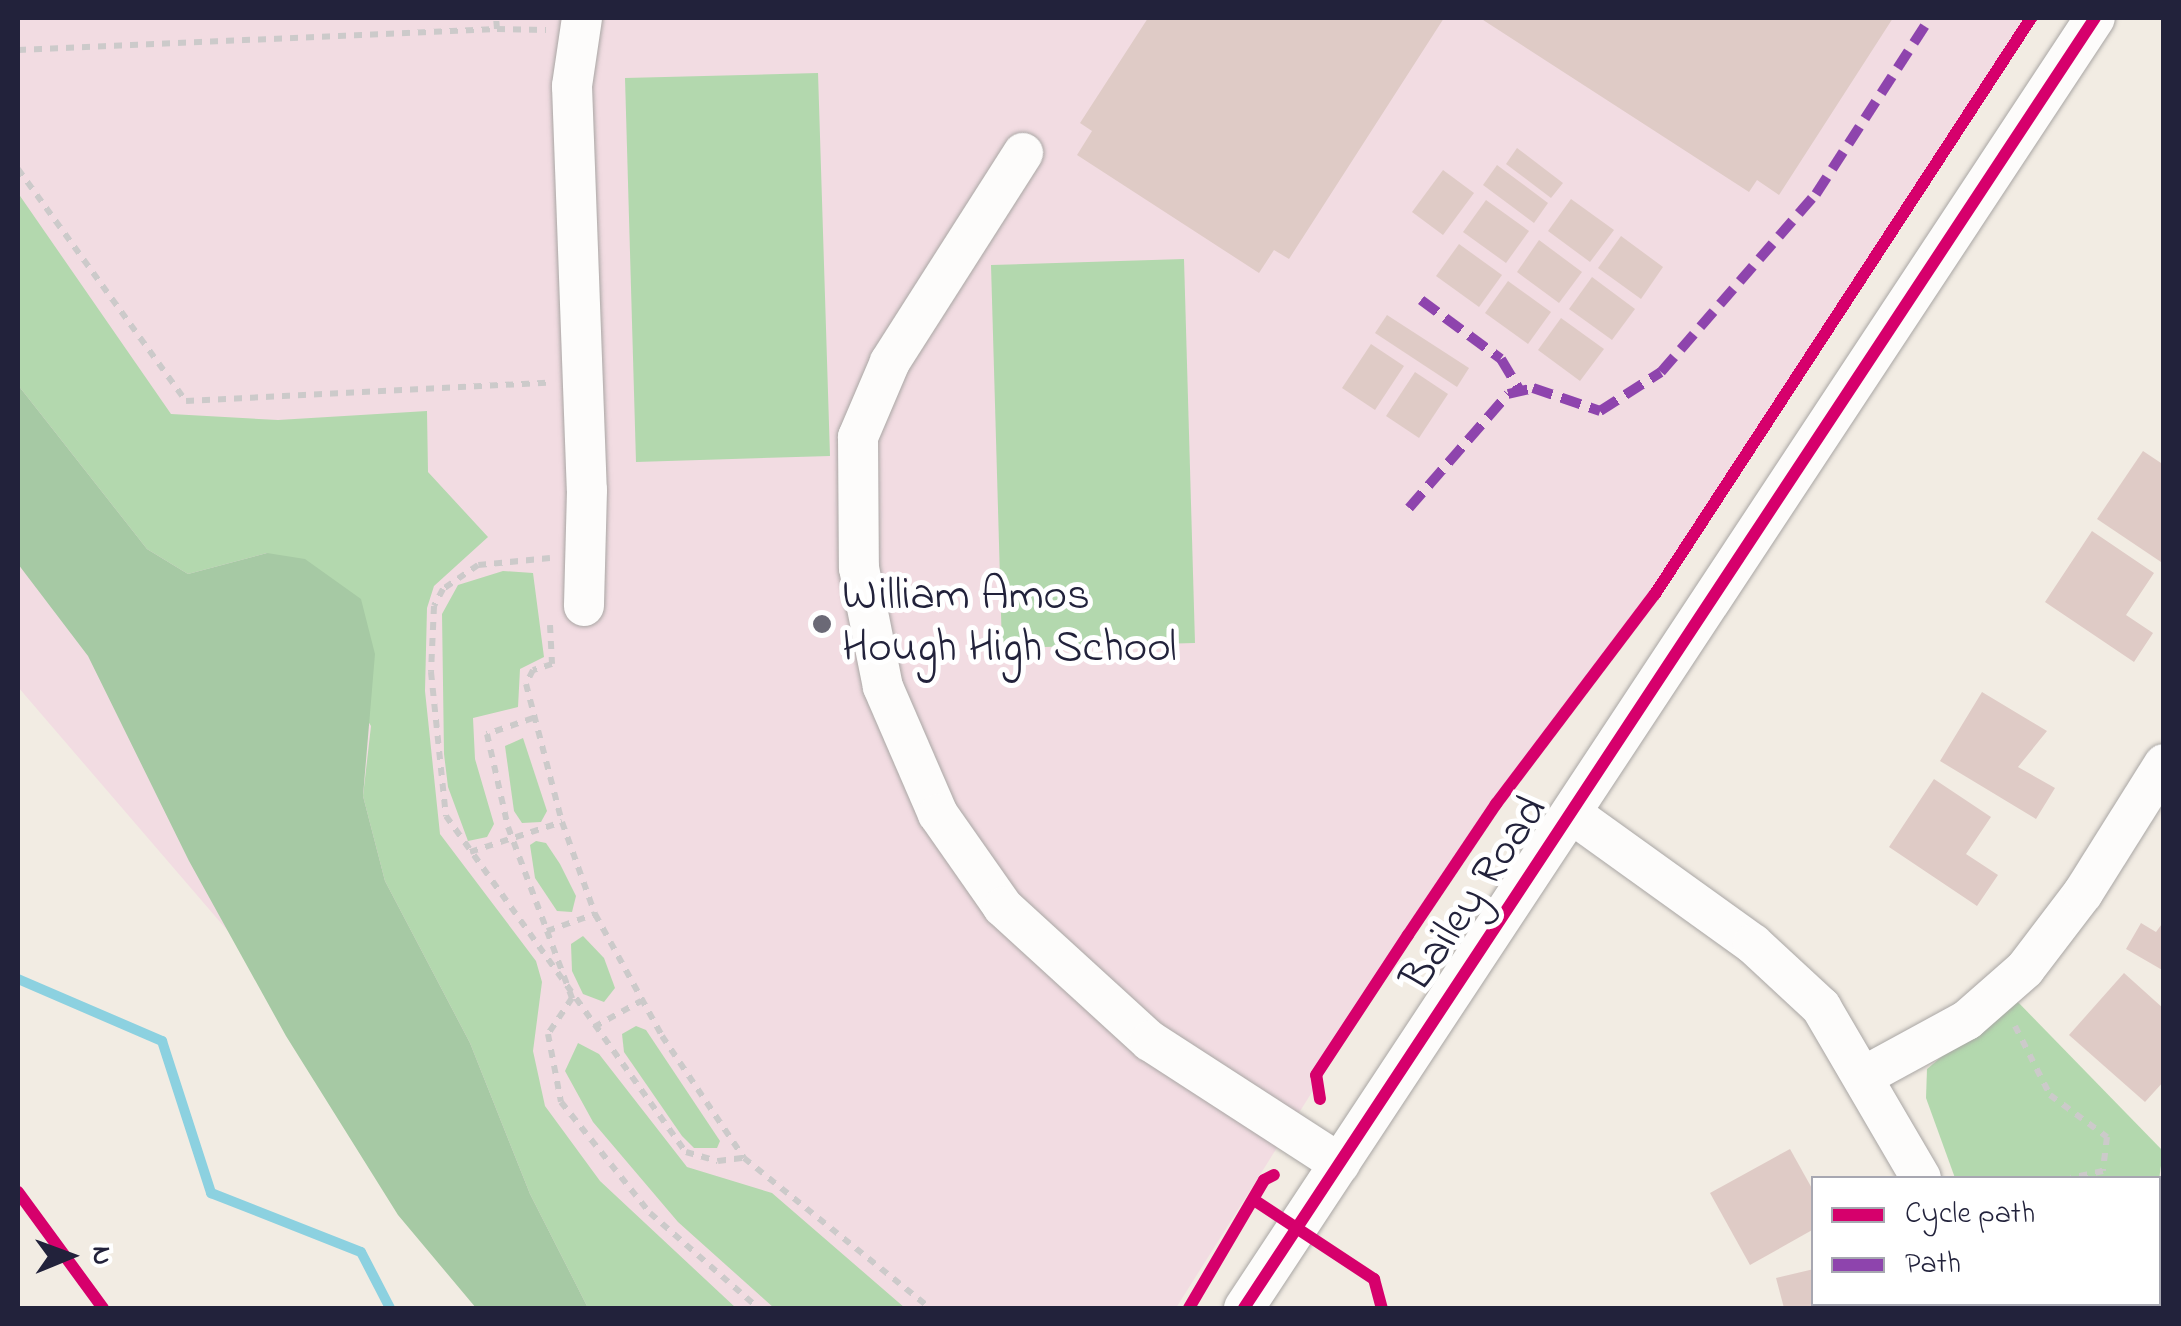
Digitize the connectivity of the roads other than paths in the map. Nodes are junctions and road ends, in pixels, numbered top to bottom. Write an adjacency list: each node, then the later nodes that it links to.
1 (2095, 18): 6 (street, Bailey Road)
2 (575, 22): 4 (street)
3 (1023, 153): 8 (street)
4 (566, 608)
5 (2164, 764): 7 (street)
6 (1572, 814): 7 (street); 8 (street, Bailey Road)
7 (1866, 1075): 9 (street)
8 (1340, 1164): 10 (street, Bailey Road)
9 (1920, 1176)
10 (1244, 1308)

